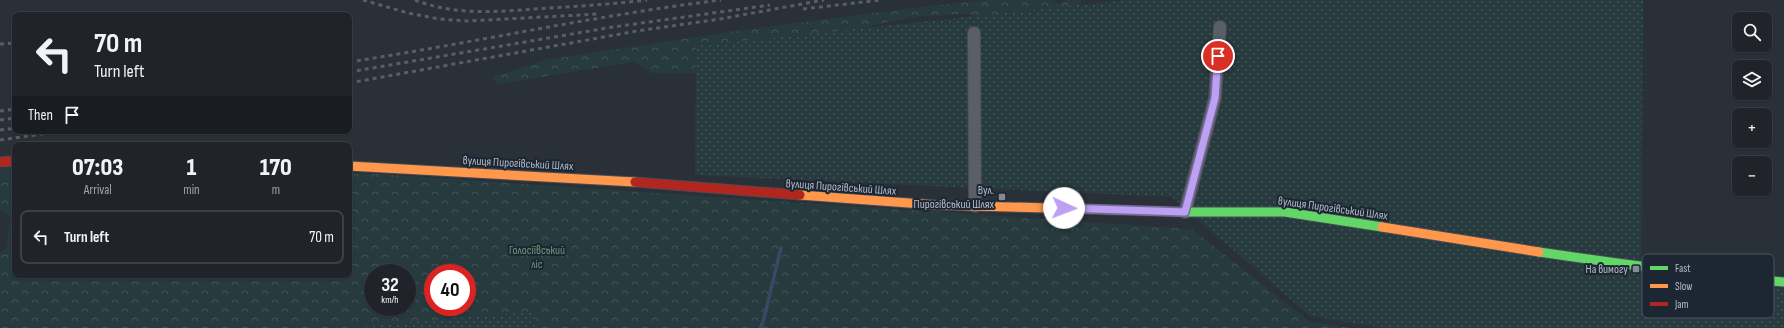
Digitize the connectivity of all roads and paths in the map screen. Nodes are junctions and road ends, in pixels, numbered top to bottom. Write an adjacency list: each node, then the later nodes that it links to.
1 (1220, 28): 7 (street)
2 (974, 33): 6 (street)
3 (12, 161): 4 (street)
4 (0, 162)
5 (352, 166): 6 (street, вулиця Пирогівський Шлях)
6 (975, 206): 7 (street, вулиця Пирогівський Шлях)
7 (1185, 212): 8 (street, вулиця Пирогівський Шлях)
8 (1642, 266)
9 (1774, 281): 10 (street, вулиця Пирогівський Шлях)
10 (1784, 282)

